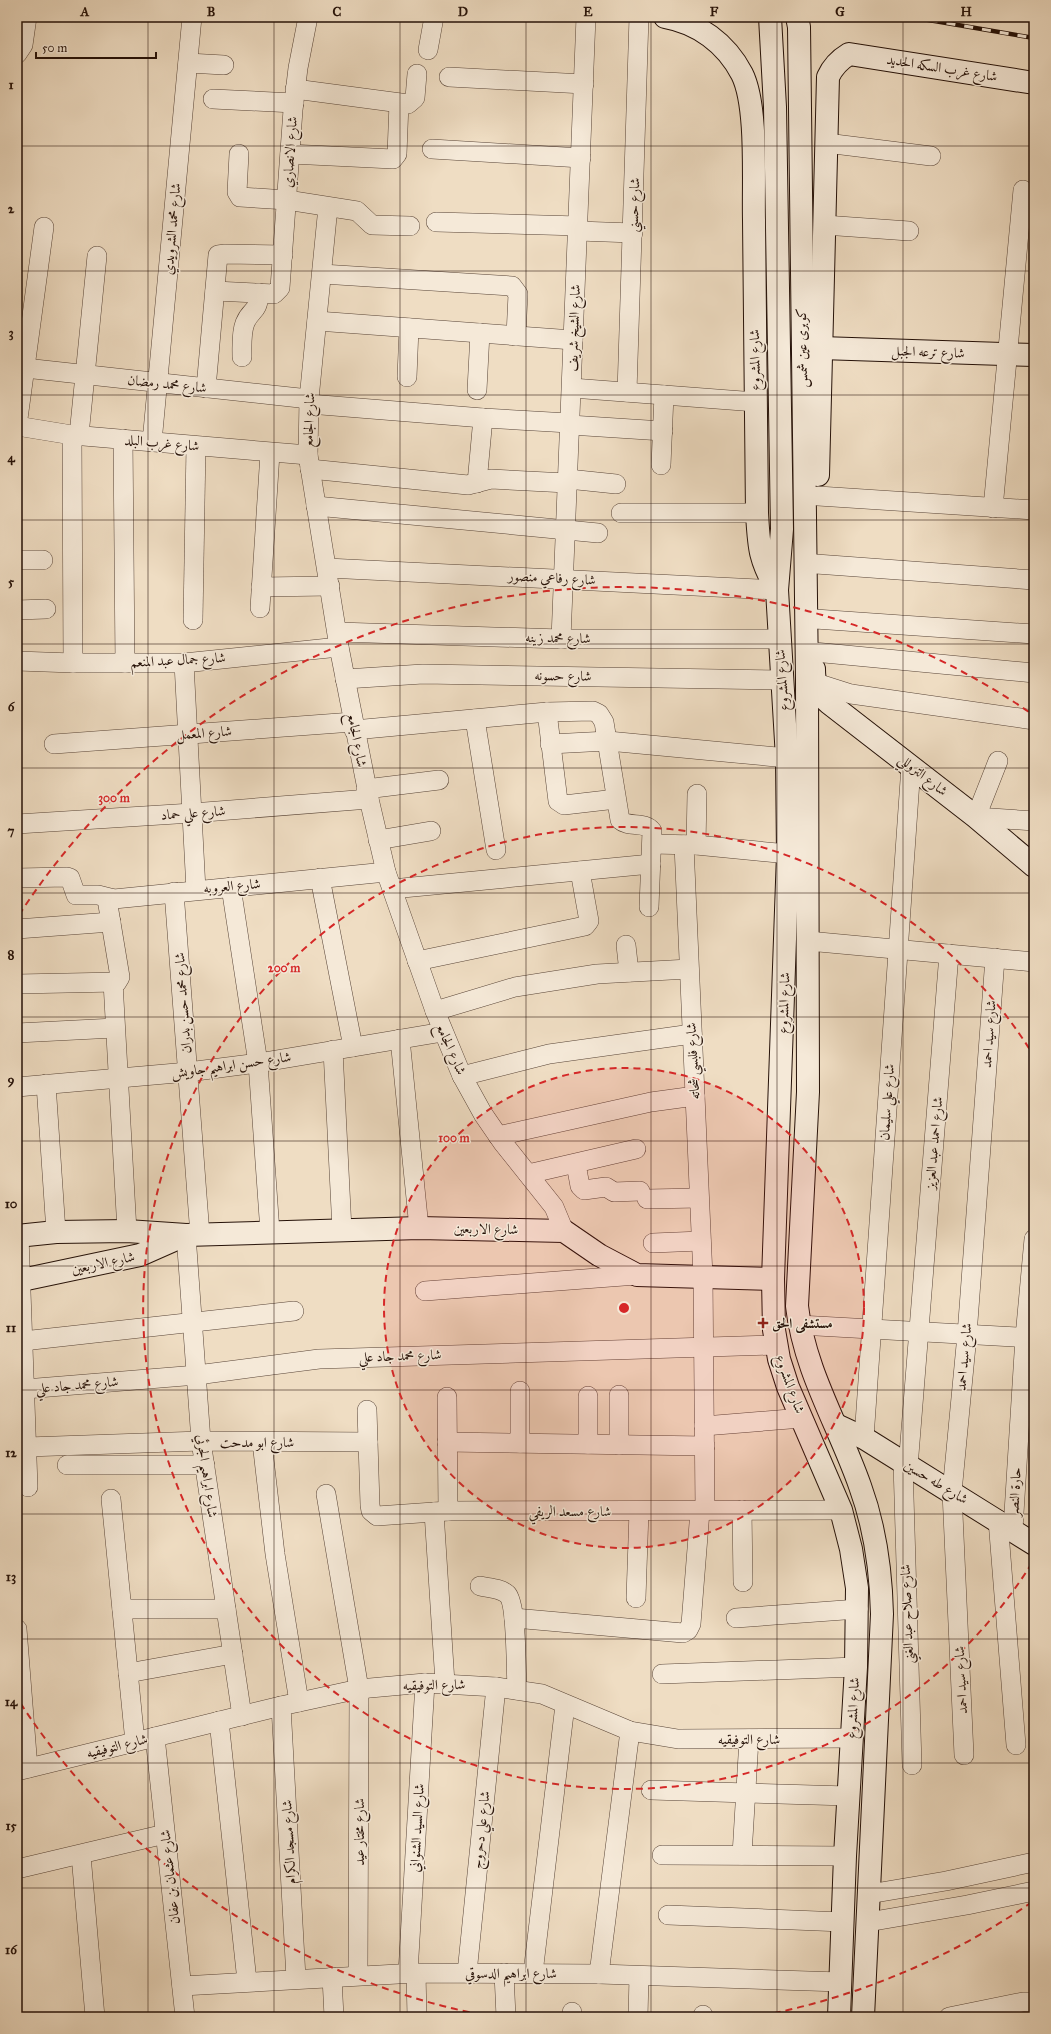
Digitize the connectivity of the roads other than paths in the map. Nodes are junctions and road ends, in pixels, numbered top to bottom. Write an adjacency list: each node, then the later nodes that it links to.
1 (27, 17): 11 (street)
2 (192, 17): 13 (street, شارع محمد الشرويدي)
3 (308, 17): 19 (street, شارع الانصاري)
4 (434, 17): 10 (street)
5 (586, 17): 18 (street, شارع الشيخ شريف)
6 (639, 17): 37 (street, شارع حسني)
7 (770, 17): 92 (main road, كوبرى عين شمس)
8 (668, 18): 62 (main road, شارع المشروع)
9 (799, 20): 87 (main road, كوبرى عين شمس)
10 (428, 50)
11 (17, 54)
12 (849, 54): 17 (main road, شارع غرب السكه الحديد); 22 (main road, شارع المشروع)
13 (188, 63): 14 (street); 55 (street, شارع محمد الشرويدي)
14 (224, 65)
15 (417, 74): 21 (street)
16 (449, 77): 18 (street)
17 (1034, 83)
18 (584, 84): 27 (street, شارع الشيخ شريف)
19 (295, 96): 20 (street); 21 (street); 25 (street, شارع الانصاري)
20 (214, 99)
21 (399, 103): 25 (street)
22 (826, 143): 26 (street); 33 (main road, شارع المشروع)
23 (432, 149): 27 (street)
24 (239, 154): 29 (street)
25 (290, 154): 29 (street, شارع الانصاري)
26 (931, 156)
27 (581, 158): 35 (street, شارع الشيخ شريف)
28 (1023, 190): 49 (street)
29 (287, 200): 30 (street); 38 (street, شارع الانصاري)
30 (328, 207): 32 (street); 40 (street, شارع الجامع)
31 (436, 222): 35 (street)
32 (410, 226)
33 (824, 226): 36 (street); 48 (main road, شارع المشروع)
34 (44, 227): 52 (street)
35 (579, 228): 37 (street); 47 (street, شارع الشيخ شريف)
36 (909, 231)
37 (633, 233): 59 (street, شارع حسني)
38 (283, 255): 41 (street); 42 (street, شارع الانصاري)
39 (97, 256): 53 (street)
40 (322, 274): 43 (street, شارع الجامع); 46 (street)
41 (214, 292): 42 (street); 56 (street)
42 (259, 293): 51 (street)
43 (318, 321): 44 (street); 61 (street, شارع الجامع)
44 (409, 328): 45 (street); 54 (street)
45 (480, 333): 46 (street); 58 (street)
46 (516, 336): 47 (street)
47 (573, 340): 57 (street, شارع الشيخ شريف)
48 (822, 348): 49 (main road, شارع ترعه الجبل); 77 (main road, شارع المشروع)
49 (1006, 355): 50 (main road, شارع ترعه الجبل); 79 (street)
50 (1034, 355)
51 (242, 357)
52 (25, 368): 53 (street, شارع محمد رمضان); 65 (street)
53 (85, 375): 55 (street, شارع محمد رمضان); 67 (street)
54 (407, 377)
55 (158, 382): 56 (street, شارع محمد رمضان); 69 (street, شارع محمد الشرويدي)
56 (206, 388): 61 (street, شارع محمد رمضان)
57 (572, 388): 59 (street); 64 (street, شارع الشيخ شريف)
58 (477, 390)
59 (627, 392): 60 (street)
60 (664, 395): 62 (street); 66 (street)
61 (309, 402): 63 (street, شارع محمد رمضان); 72 (street, شارع الجامع)
62 (756, 402): 82 (main road, شارع المشروع)
63 (483, 418): 64 (street, شارع محمد رمضان); 75 (street)
64 (570, 424): 66 (street, شارع محمد رمضان); 74 (street, شارع الشيخ شريف)
65 (17, 426): 67 (street, شارع غرب البلد)
66 (663, 431): 73 (street)
67 (75, 435): 68 (street, شارع غرب البلد); 104 (street)
68 (123, 439): 69 (street, شارع غرب البلد); 105 (street)
69 (152, 442): 70 (street, شارع غرب البلد)
70 (196, 446): 71 (street, شارع غرب البلد); 97 (street)
71 (270, 453): 72 (street, شارع غرب البلد); 91 (street)
72 (309, 462): 75 (street, شارع غرب البلد); 78 (street, شارع الجامع)
73 (661, 465)
74 (567, 481): 75 (street, شارع غرب البلد); 76 (street, شارع غرب البلد); 83 (street, شارع الشيخ شريف)
75 (477, 484)
76 (616, 484)
77 (818, 496): 79 (street); 87 (main road, شارع المشروع)
78 (316, 506): 83 (street); 88 (street, شارع الجامع)
79 (993, 508): 80 (street)
80 (1034, 510)
81 (621, 513): 82 (street)
82 (757, 513): 92 (main road, شارع المشروع)
83 (565, 529): 84 (street); 89 (street, شارع الشيخ شريف)
84 (598, 533)
85 (17, 560): 86 (street)
86 (43, 560)
87 (811, 567): 90 (street); 96 (main road, شارع المشروع); 110 (main road, كوبرى عين شمس)
88 (328, 577): 89 (street, شارع رفاعي منصور); 91 (street, شارع رفاعي منصور); 101 (street, شارع الجامع)
89 (563, 578): 92 (street, شارع رفاعي منصور); 99 (street, شارع الشيخ شريف)
90 (1034, 580)
91 (260, 587): 93 (street)
92 (777, 590): 100 (main road, شارع المشروع)
93 (260, 608)
94 (17, 610): 95 (street)
95 (46, 610)
96 (815, 619): 98 (street); 102 (main road, شارع المشروع)
97 (193, 620)
98 (1034, 634)
99 (561, 639): 100 (street, شارع محمد زينه); 101 (street, شارع محمد زينه)
100 (779, 639): 109 (main road, شارع المشروع)
101 (338, 640): 106 (street, شارع جمال عبد المنعم); 108 (street, شارع الجامع)
102 (814, 652): 107 (street); 110 (main road, شارع المشروع)
103 (17, 661): 104 (street, شارع جمال عبد المنعم)
104 (73, 663): 105 (street, شارع جمال عبد المنعم)
105 (125, 663): 106 (street, شارع جمال عبد المنعم)
106 (184, 663): 115 (street)
107 (1034, 673)
108 (345, 679): 109 (street, شارع حسونه); 114 (street, شارع الجامع)
109 (782, 680): 119 (main road, شارع المشروع)
110 (810, 681): 113 (street); 121 (main road, شارع التروللي); 150 (main road, شارع المشروع)
111 (547, 712): 112 (street, شارع المعمل); 116 (street, شارع المعمل); 118 (street)
112 (475, 719): 114 (street, شارع المعمل); 134 (street)
113 (1034, 720)
114 (353, 726): 115 (street, شارع المعمل); 123 (street, شارع الجامع)
115 (188, 734): 117 (street, شارع المعمل); 126 (street)
116 (608, 741): 118 (street); 119 (street); 125 (street)
117 (54, 744)
118 (550, 744): 125 (street)
119 (786, 758): 135 (main road, شارع المشروع)
120 (998, 761): 127 (street)
121 (911, 766): 127 (main road, شارع التروللي); 152 (street, شارع علي سليمان)
122 (439, 780): 123 (street, شارع علي حماد)
123 (367, 794): 126 (street, شارع علي حماد); 131 (street, شارع الجامع)
124 (697, 794): 133 (street, شارع فلبسي شحاته)
125 (616, 799): 132 (street)
126 (192, 813): 129 (street, شارع علي حماد); 143 (street)
127 (976, 817): 128 (street); 137 (main road, شارع التروللي)
128 (1034, 821)
129 (17, 824)
130 (431, 831): 131 (street)
131 (378, 840): 139 (street, شارع الجامع)
132 (652, 844): 133 (street); 136 (street)
133 (690, 845): 135 (street); 157 (street, شارع فلبسي شحاته)
134 (496, 850)
135 (788, 854): 194 (main road, شارع المشروع)
136 (651, 864): 138 (street); 147 (street)
137 (1034, 866)
138 (580, 871): 144 (street); 155 (street)
139 (386, 872): 141 (street, شارع العروبه); 144 (street, شارع الجامع)
140 (17, 878): 146 (street, شارع العروبه)
141 (320, 878): 142 (street, شارع العروبه); 167 (street)
142 (231, 887): 143 (street, شارع العروبه); 169 (street)
143 (196, 890): 145 (street, شارع العروبه)
144 (392, 890): 155 (street, شارع الجامع)
145 (174, 892): 146 (street, شارع العروبه); 170 (street, شارع محمد حسن بدران)
146 (107, 899): 148 (street)
147 (649, 907)
148 (111, 922): 149 (street); 159 (street)
149 (17, 929)
150 (808, 941): 152 (street); 199 (main road, شارع المشروع)
151 (626, 945): 158 (street)
152 (898, 949): 153 (street); 200 (street, شارع علي سليمان)
153 (949, 954): 154 (street); 201 (street, شارع احمد عبد العزيز)
154 (994, 958): 156 (street); 202 (street, شارع سيد احمد)
155 (417, 961): 161 (street, شارع الجامع)
156 (1034, 962)
157 (689, 969): 158 (street); 165 (street, شارع فلبسي شحاته)
158 (629, 972): 161 (street)
159 (113, 982): 160 (street); 162 (street)
160 (17, 984)
161 (435, 1011): 163 (street, شارع الجامع)
162 (115, 1028): 164 (street); 172 (street)
163 (443, 1032): 166 (street, شارع حسن ابراهيم جاويش); 171 (street, شارع الجامع)
164 (17, 1033)
165 (692, 1034): 171 (street); 175 (street, شارع فلبسي شحاته)
166 (400, 1039): 167 (street, شارع حسن ابراهيم جاويش); 181 (street)
167 (353, 1047): 168 (street, شارع حسن ابراهيم جاويش)
168 (333, 1050): 169 (street, شارع حسن ابراهيم جاويش); 182 (street)
169 (258, 1063): 170 (street, شارع حسن ابراهيم جاويش); 186 (street)
170 (188, 1072): 172 (street, شارع حسن ابراهيم جاويش); 187 (street, شارع محمد حسن بدران)
171 (462, 1076): 176 (street, شارع الجامع)
172 (118, 1078): 173 (street, شارع حسن ابراهيم جاويش); 184 (street)
173 (46, 1084): 174 (street, شارع حسن ابراهيم جاويش); 185 (street)
174 (17, 1087)
175 (695, 1096): 176 (street); 180 (street, شارع فلبسي شحاته)
176 (498, 1136): 179 (street, شارع الجامع)
177 (636, 1149): 178 (street)
178 (576, 1164): 179 (street); 180 (street)
179 (528, 1174): 183 (street, شارع الجامع)
180 (700, 1198): 190 (street, شارع فلبسي شحاته)
181 (419, 1228): 182 (main road, شارع الاربعين); 183 (main road, شارع الاربعين)
182 (342, 1230): 186 (main road, شارع الاربعين)
183 (564, 1230): 192 (main road)
184 (127, 1231): 185 (main road, شارع الاربعين); 187 (main road, شارع الاربعين)
185 (56, 1232): 188 (main road, شارع الاربعين)
186 (270, 1232): 187 (main road, شارع الاربعين)
187 (193, 1235): 195 (main road, شارع الاربعين); 198 (street, شارع ابراهيم الجرئي)
188 (18, 1236): 195 (street)
189 (1034, 1239): 203 (street, حارة النصر)
190 (701, 1241): 191 (street); 193 (street, شارع فلبسي شحاته)
191 (652, 1243)
192 (637, 1275): 193 (main road); 196 (street)
193 (703, 1277): 194 (main road); 206 (street, شارع فلبسي شحاته)
194 (773, 1279): 205 (main road, شارع المشروع)
195 (19, 1280): 204 (street)
196 (425, 1291)
197 (294, 1311): 198 (street)
198 (193, 1322): 204 (street); 207 (street, شارع ابراهيم الجرئي)
199 (799, 1325): 200 (street); 215 (main road, شارع المشروع)
200 (871, 1330): 201 (street); 217 (street, شارع علي سليمان)
201 (919, 1332): 202 (street); 229 (street, شارع احمد عبد العزيز)
202 (967, 1334): 203 (street); 231 (street, شارع سيد احمد)
203 (1029, 1337): 239 (street, حارة النصر)
204 (23, 1341): 208 (street)
205 (776, 1345): 206 (street, شارع محمد جاد علي); 214 (main road, شارع المشروع)
206 (704, 1348): 207 (street, شارع محمد جاد علي); 216 (street, شارع فلبسي شحاته)
207 (197, 1375): 208 (street, شارع محمد جاد علي); 218 (street, شارع ابراهيم الجرئي)
208 (25, 1389): 226 (street)
209 (520, 1391): 222 (street)
210 (619, 1395): 224 (street)
211 (588, 1396): 223 (street)
212 (447, 1397): 221 (street)
213 (367, 1410): 220 (street)
214 (802, 1418): 216 (street); 235 (main road, شارع المشروع)
215 (836, 1425): 217 (main road, شارع طه حسين); 284 (main road, شارع المشروع)
216 (704, 1426): 225 (street, شارع فلبسي شحاته)
217 (864, 1438): 229 (main road, شارع طه حسين)
218 (201, 1441): 219 (street, شارع ابو مدحت); 226 (street, شارع ابو مدحت); 228 (street, شارع ابراهيم الجرئي)
219 (262, 1442): 220 (street, شارع ابو مدحت); 260 (street, شارع مسجد الكرام)
220 (368, 1442): 238 (street, شارع مسعد الريفي)
221 (447, 1442): 222 (street); 238 (street)
222 (520, 1443): 223 (street)
223 (588, 1444): 224 (street)
224 (619, 1445): 225 (street)
225 (704, 1446): 237 (street, شارع فلبسي شحاته)
226 (27, 1447): 230 (street)
227 (66, 1465): 228 (street)
228 (205, 1465): 245 (street, شارع ابراهيم الجرئي)
229 (906, 1465): 231 (main road, شارع طه حسين); 271 (street, شارع صلاح عبد الغني)
230 (28, 1487)
231 (952, 1492): 239 (main road, شارع طه حسين); 270 (street, شارع سيد احمد)
232 (326, 1494): 258 (street, شارع مختار عيد)
233 (111, 1499): 244 (street)
234 (742, 1510): 235 (street, شارع مسعد الريفي); 237 (street, شارع مسعد الريفي); 241 (street)
235 (841, 1510): 246 (main road, شارع المشروع)
236 (639, 1511): 237 (street, شارع مسعد الريفي); 238 (street, شارع مسعد الريفي); 243 (street)
237 (702, 1511): 247 (street, شارع فلبسي شحاته)
238 (441, 1512): 256 (street)
239 (1005, 1525): 240 (main road, شارع طه حسين); 269 (street, حارة النصر)
240 (1034, 1544)
241 (743, 1582)
242 (480, 1586): 247 (street)
243 (636, 1598)
244 (122, 1609): 245 (street); 253 (street)
245 (226, 1609): 251 (street, شارع ابراهيم الجرئي)
246 (858, 1609): 248 (street); 252 (main road, شارع المشروع)
247 (514, 1618): 259 (street)
248 (736, 1618)
249 (17, 1629): 250 (street)
250 (18, 1651): 272 (street)
251 (233, 1654): 253 (street); 262 (street, شارع ابراهيم الجرئي)
252 (856, 1667): 254 (street); 266 (main road, شارع المشروع)
253 (128, 1673): 268 (street)
254 (662, 1674)
255 (425, 1683): 256 (street, شارع التوفيقيه); 258 (street, شارع التوفيقيه); 288 (street, شارع السيد الشنواني)
256 (445, 1683): 257 (street, شارع التوفيقيه)
257 (496, 1687): 259 (street, شارع التوفيقيه); 289 (street, شارع علي دحروج)
258 (359, 1689): 260 (street, شارع التوفيقيه); 293 (street, شارع مختار عيد)
259 (517, 1690): 261 (street, شارع التوفيقيه)
260 (290, 1704): 262 (street, شارع التوفيقيه); 296 (street, شارع مسجد الكرام)
261 (565, 1705): 264 (street, شارع التوفيقيه); 291 (street)
262 (242, 1716): 263 (street, شارع التوفيقيه)
263 (219, 1721): 265 (street, شارع التوفيقيه); 297 (street)
264 (630, 1731): 267 (street, شارع التوفيقيه); 292 (street)
265 (155, 1737): 268 (street, شارع التوفيقيه); 276 (street, شارع عثمان بن عفان)
266 (852, 1738): 267 (street, شارع التوفيقيه); 275 (main road, شارع المشروع)
267 (749, 1739): 274 (street)
268 (135, 1742): 272 (street, شارع التوفيقيه)
269 (1016, 1745)
270 (964, 1755)
271 (912, 1765)
272 (22, 1769)
273 (651, 1790): 274 (street)
274 (746, 1793): 275 (street); 279 (street)
275 (848, 1796): 280 (main road, شارع المشروع)
276 (166, 1834): 277 (street); 299 (street, شارع عثمان بن عفان)
277 (81, 1854): 282 (street); 301 (street)
278 (662, 1855): 279 (street)
279 (742, 1855): 280 (street)
280 (845, 1856): 286 (main road, شارع المشروع)
281 (1034, 1862): 284 (street)
282 (17, 1869)
283 (1034, 1891): 287 (street)
284 (869, 1894): 287 (main road, شارع المشروع)
285 (668, 1915): 286 (street)
286 (843, 1922): 298 (main road, شارع المشروع)
287 (868, 1922): 308 (main road, شارع المشروع)
288 (412, 1973): 289 (street, شارع ابراهيم الدسوقي); 293 (street, شارع ابراهيم الدسوقي); 304 (street, شارع السيد الشنواني)
289 (467, 1973): 290 (street, شارع ابراهيم الدسوقي)
290 (504, 1973): 291 (street, شارع ابراهيم الدسوقي); 305 (street)
291 (533, 1974): 292 (street, شارع ابراهيم الدسوقي)
292 (599, 1974): 294 (street, شارع ابراهيم الدسوقي)
293 (358, 1975): 295 (street, شارع ابراهيم الدسوقي)
294 (639, 1976): 298 (street, شارع ابراهيم الدسوقي); 306 (street)
295 (332, 1977): 296 (street, شارع ابراهيم الدسوقي); 303 (street)
296 (296, 1978): 297 (street, شارع ابراهيم الدسوقي)
297 (248, 1981): 299 (street, شارع ابراهيم الدسوقي)
298 (840, 1982): 307 (main road, شارع المشروع)
299 (182, 1986): 302 (street, شارع عثمان بن عفان)
300 (1034, 2002): 309 (street)
301 (95, 2017)
302 (185, 2017)
303 (334, 2017)
304 (417, 2017)
305 (506, 2017)
306 (638, 2017)
307 (839, 2017)
308 (863, 2017)
309 (949, 2017)

